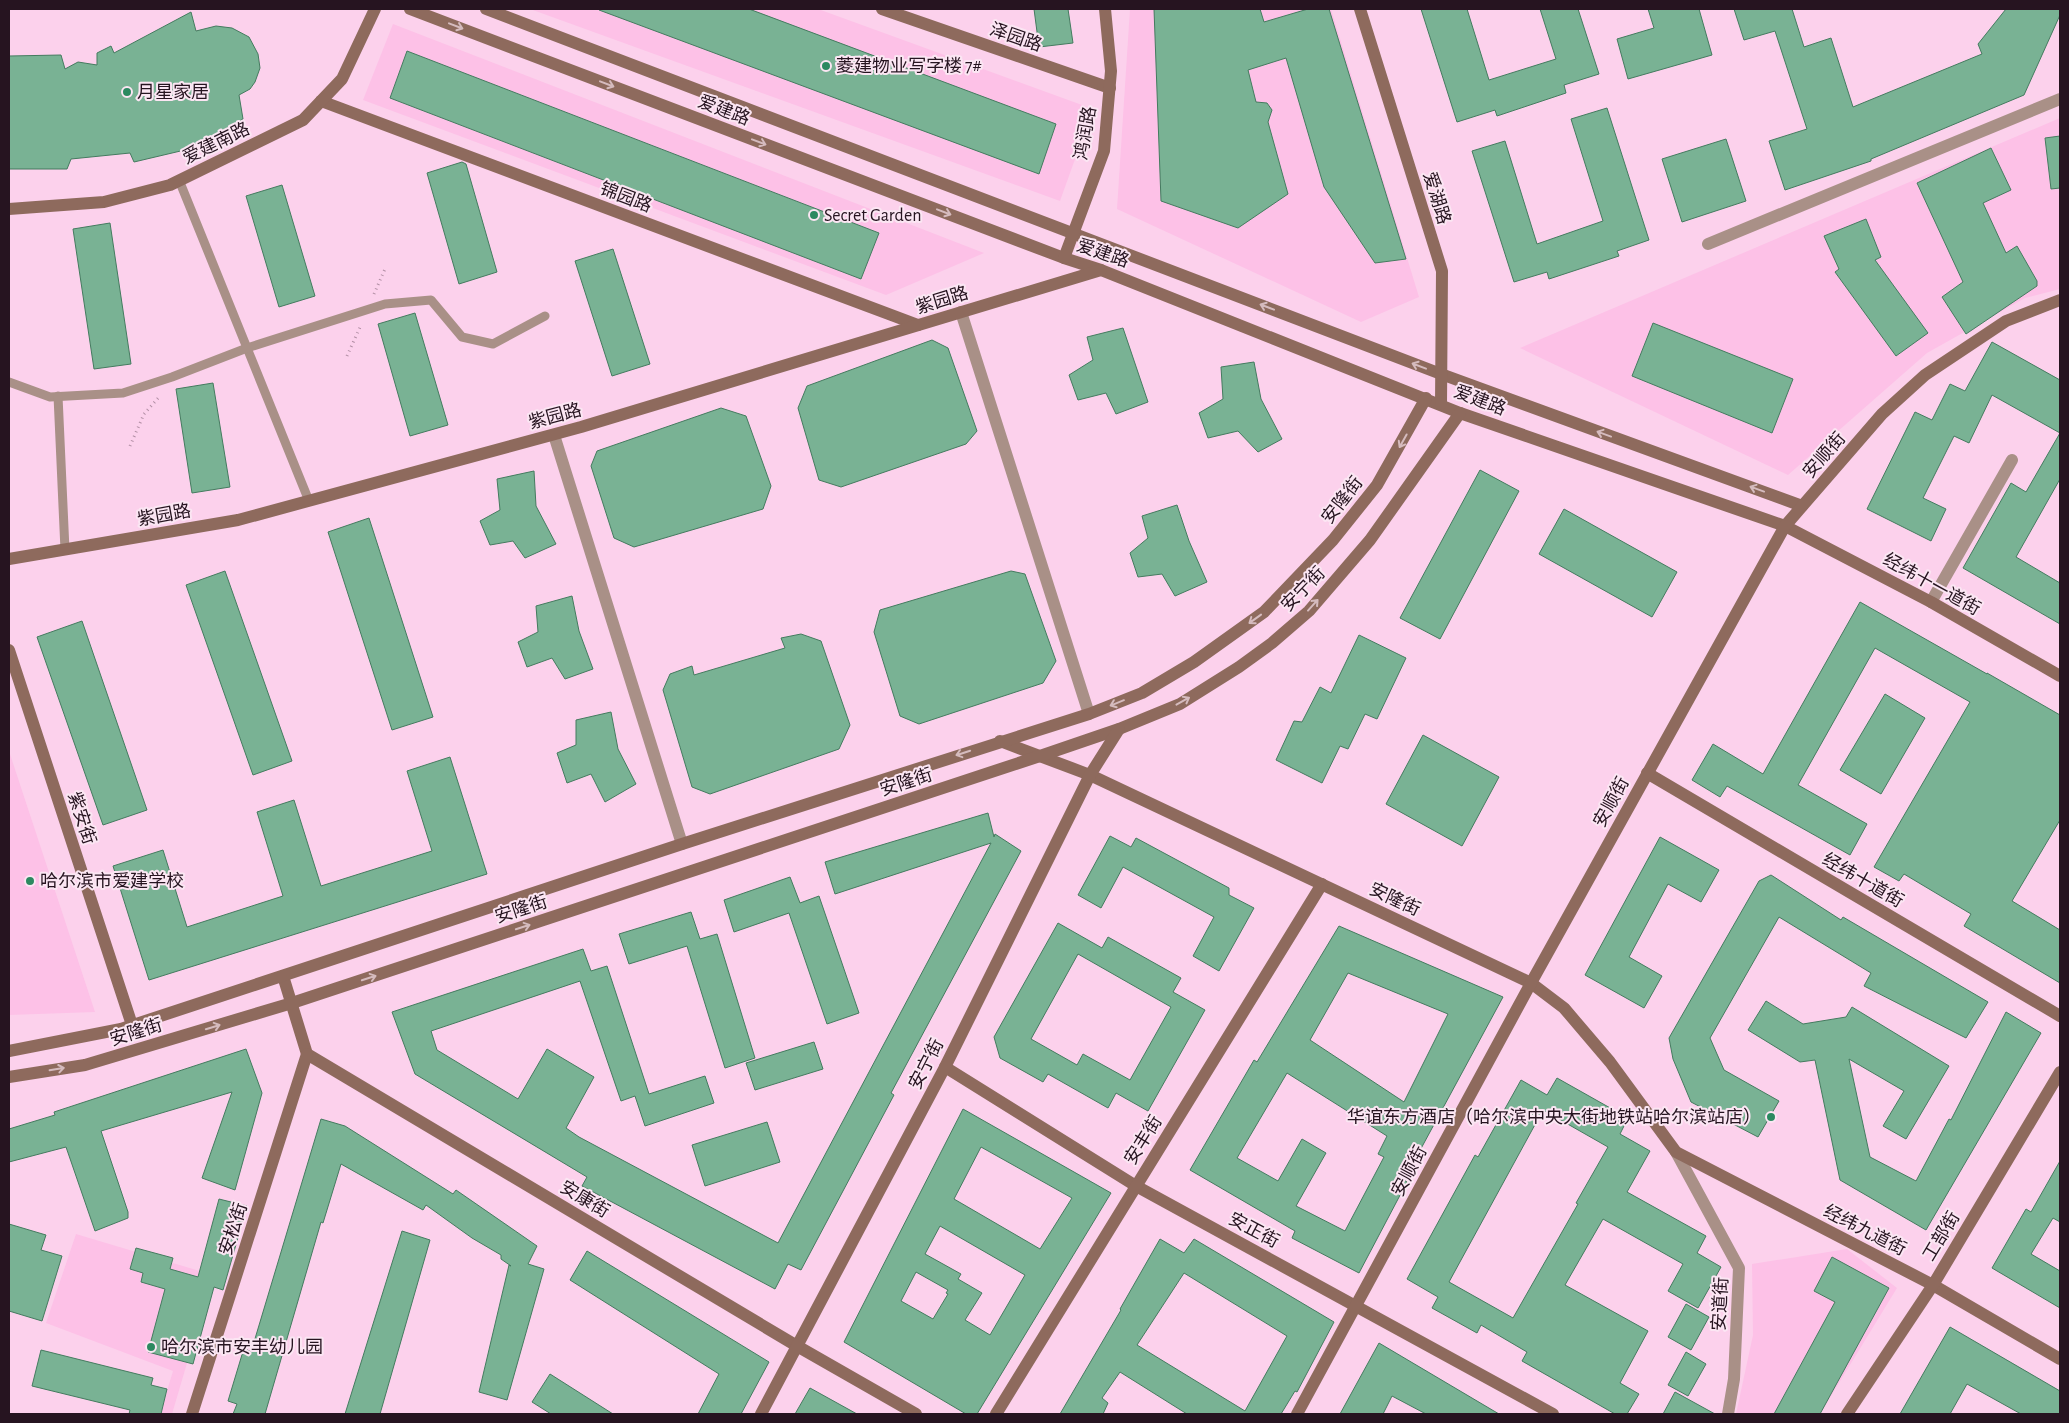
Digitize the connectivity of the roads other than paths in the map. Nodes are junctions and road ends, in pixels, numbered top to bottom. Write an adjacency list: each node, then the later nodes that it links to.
1 (375, 9): 9 (street, 爱建南路)
2 (410, 9): 14 (street, 爱建路, one-way to 14)
3 (486, 9): 12 (street, 爱建路)
4 (882, 9): 7 (street, 泽园路)
5 (1105, 9): 7 (street, 鸿润路)
6 (1360, 9): 21 (street, 爱湖路)
7 (1110, 88): 12 (street, 鸿润路)
8 (2060, 99): 13 (street)
9 (321, 101): 10 (street, 爱建南路); 19 (street, 锦园路)
10 (179, 180): 11 (street, 爱建南路); 20 (lane)
11 (9, 209)
12 (1074, 233): 14 (street, 鸿润路); 21 (street, 爱建路, one-way to 12)
13 (1708, 244)
14 (1064, 258): 15 (street, 爱建路)
15 (1100, 270): 17 (street, 紫园路); 24 (street, 爱建路)
16 (2060, 300): 30 (street, 安顺街)
17 (961, 312): 19 (street, 紫园路); 37 (street)
18 (546, 316): 20 (lane)
19 (918, 325): 27 (street, 紫园路)
20 (247, 348): 23 (lane); 29 (lane)
21 (1441, 374): 25 (street, 爱湖路); 30 (street, 爱建路, one-way to 21)
22 (9, 382): 23 (lane)
23 (58, 396): 32 (lane)
24 (1426, 398): 25 (street, 爱建路); 37 (street, 安隆街, one-way to 37)
25 (1441, 404): 26 (street, 爱建路)
26 (1460, 413): 31 (street, 爱建路); 38 (street, 安宁街, one-way to 26)
27 (554, 435): 29 (street, 紫园路); 43 (street)
28 (2012, 460): 34 (street)
29 (309, 501): 32 (street, 紫园路)
30 (1802, 506): 31 (street, 安顺街)
31 (1785, 526): 34 (street, 经纬十一道街); 41 (street, 安顺街)
32 (65, 550): 33 (street, 紫园路)
33 (9, 559)
34 (1931, 602): 36 (street, 经纬十一道街)
35 (9, 650): 49 (street, 紫安街)
36 (2060, 676)
37 (1089, 714): 39 (street, 安隆街)
38 (1119, 729): 40 (street, 安宁街); 42 (street, 安宁街)
39 (1000, 742): 40 (street, 安隆街); 43 (street, 安隆街, one-way to 43)
40 (1040, 756): 42 (street, 安隆街); 47 (street, 安隆街, one-way to 40)
41 (1648, 773): 46 (street, 安顺街); 48 (street, 经纬十道街)
42 (1090, 775): 44 (street, 安隆街); 52 (street, 安宁街)
43 (682, 844): 45 (street, 安隆街)
44 (1322, 884): 46 (street, 安隆街); 56 (street, 安丰街)
45 (283, 976): 47 (street); 49 (street, 安隆街)
46 (1531, 983): 55 (street, 安隆街); 58 (street, 安顺街)
47 (292, 1003): 51 (street); 54 (street, 安隆街, one-way to 47)
48 (2060, 1016)
49 (132, 1025): 50 (street, 安隆街)
50 (9, 1051)
51 (307, 1054): 59 (street, 安康街); 61 (street, 安松街)
52 (945, 1067): 56 (street, 安正街); 59 (street, 安宁街)
53 (2060, 1072): 57 (street, 工部街)
54 (9, 1077)
55 (1676, 1152): 57 (street, 经纬九道街); 67 (street, 安道街)
56 (1136, 1186): 58 (street, 安正街); 64 (street, 安丰街)
57 (1933, 1285): 60 (street, 经纬九道街); 68 (street, 工部街)
58 (1356, 1305): 65 (street, 安顺街); 66 (street, 安正街)
59 (797, 1346): 62 (street, 安宁街); 63 (street, 安康街)
60 (2060, 1359)
61 (192, 1414)
62 (761, 1414)
63 (916, 1414)
64 (996, 1414)
65 (1297, 1414)
66 (1553, 1414)
67 (1728, 1414)
68 (1847, 1414)

